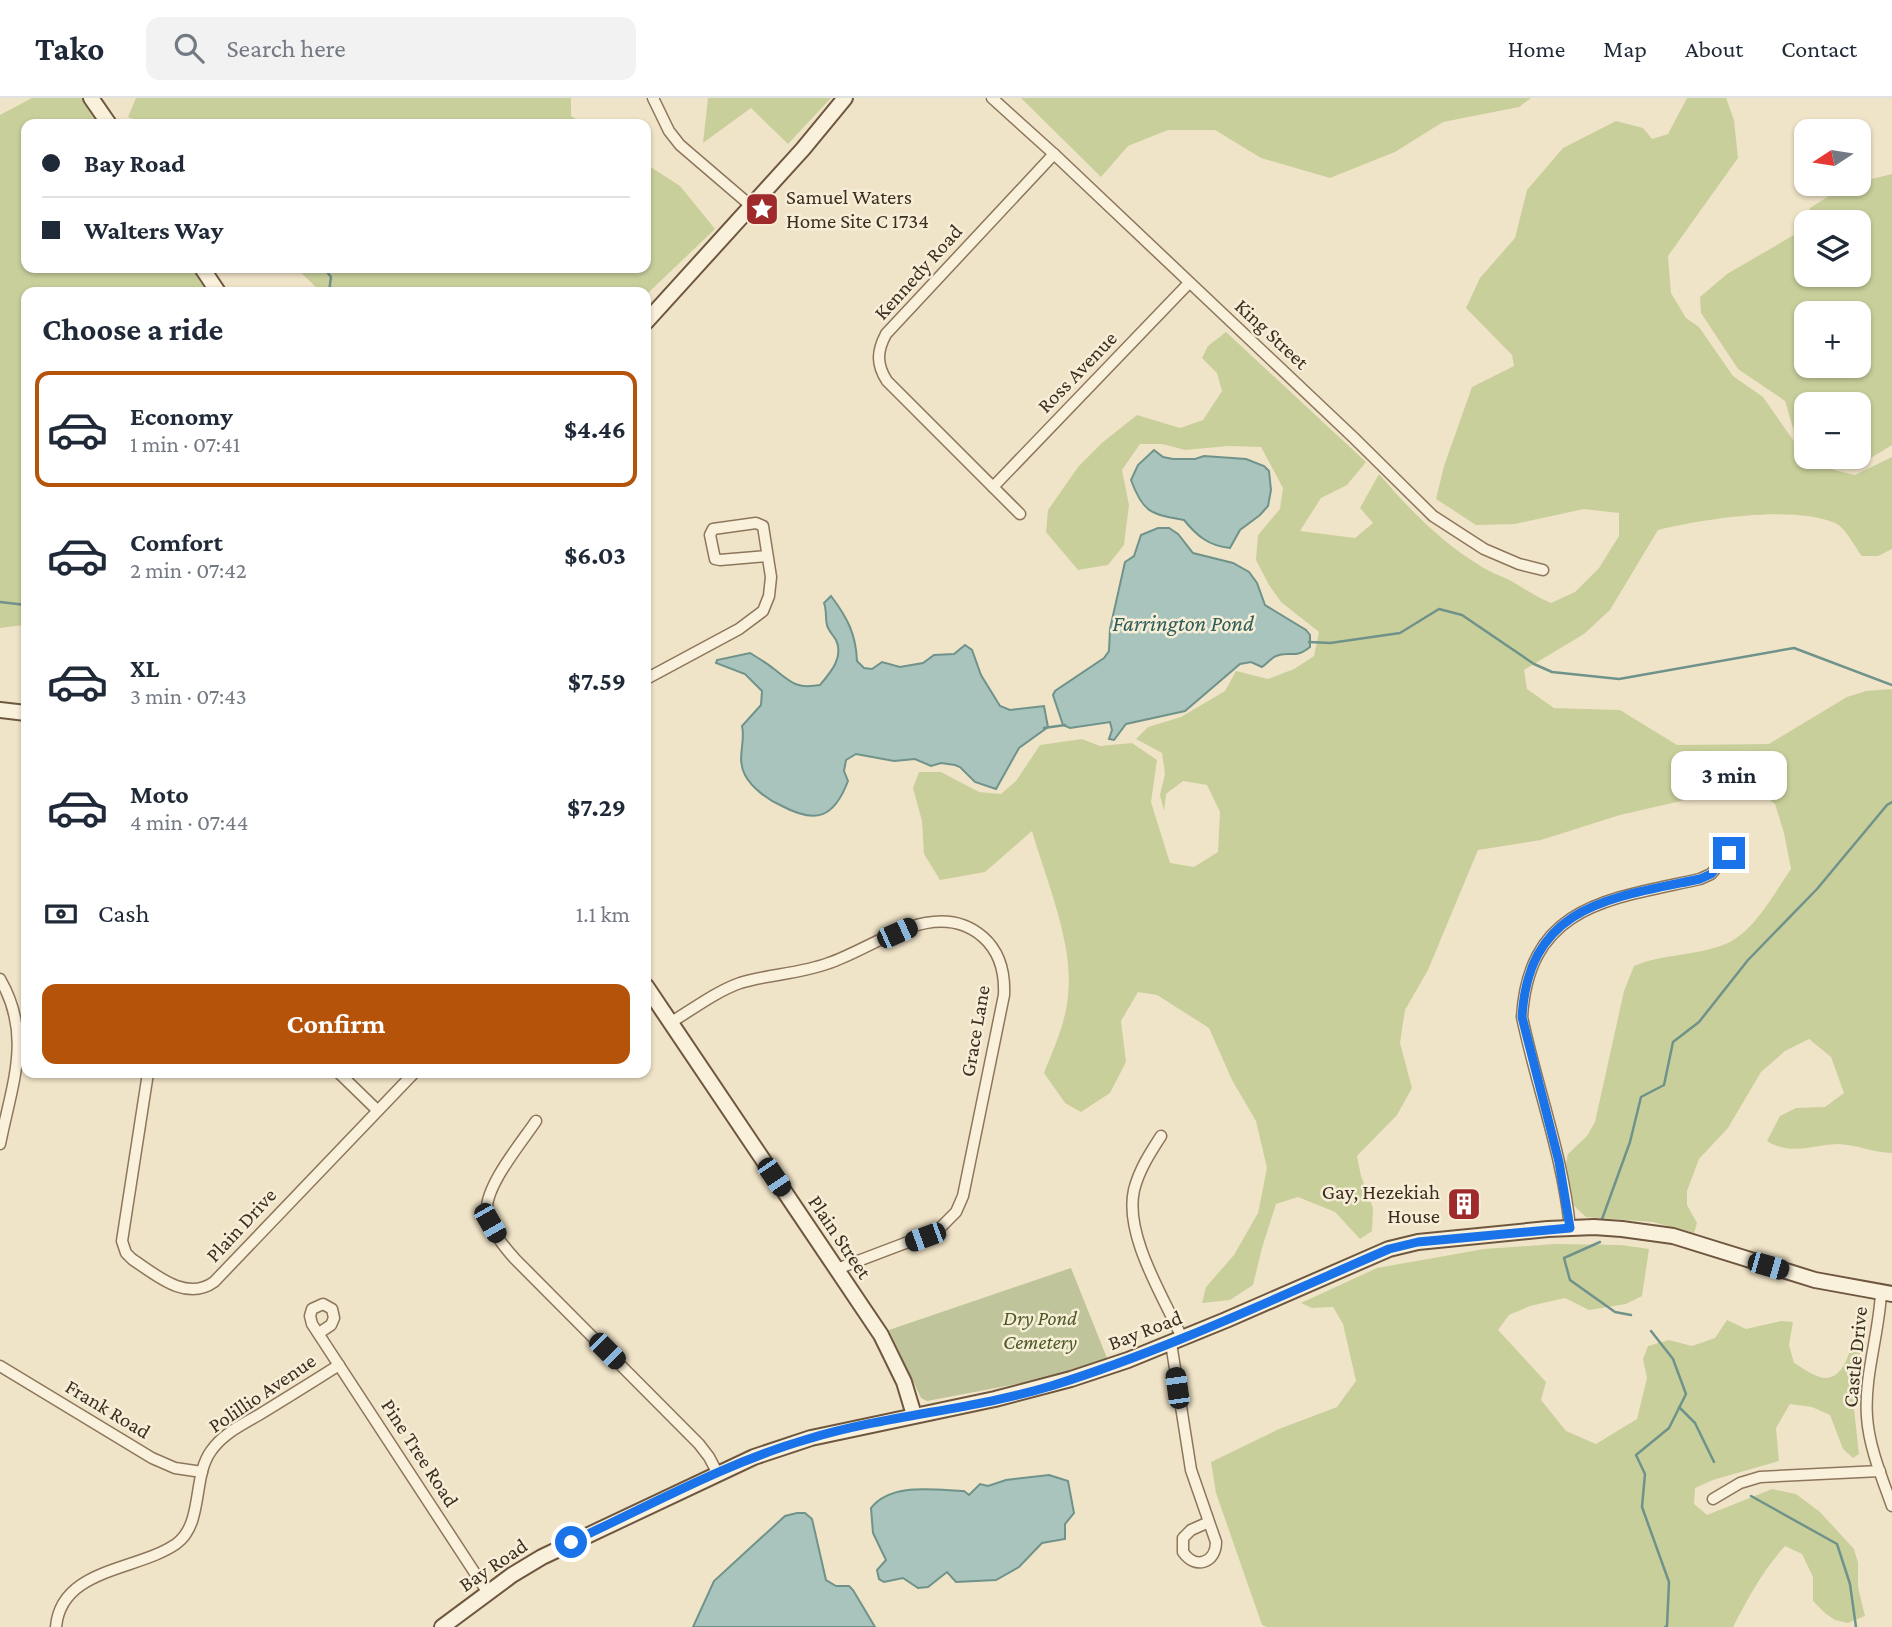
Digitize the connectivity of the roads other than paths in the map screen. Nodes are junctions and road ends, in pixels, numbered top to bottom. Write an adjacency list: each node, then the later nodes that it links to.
1 (91, 98): 5 (main road)
2 (653, 98): 7 (street)
3 (845, 98): 7 (main road)
4 (992, 98): 6 (street, King Street)
5 (106, 119)
6 (1054, 153): 8 (street, King Street); 10 (street, Kennedy Road)
7 (750, 205): 9 (main road)
8 (1189, 283): 10 (street, Ross Avenue); 13 (street, King Street)
9 (651, 316)
10 (993, 487): 11 (street, Kennedy Road)
11 (1020, 514)
12 (766, 556): 12 (street); 14 (street)
13 (1543, 570)
14 (651, 676)
15 (0, 710): 16 (main road)
16 (21, 712)
17 (1729, 853): 28 (street)
18 (0, 979): 27 (street)
19 (651, 994): 20 (main road, Plain Street)
20 (670, 1023): 29 (main road, Plain Street); 29 (street, Grace Lane)
21 (147, 1078): 24 (street, Plain Drive)
22 (344, 1078): 24 (street)
23 (409, 1078): 24 (street, Plain Drive)
24 (376, 1109)
25 (536, 1121): 38 (street)
26 (1161, 1136): 32 (street)
27 (0, 1144)
28 (1570, 1228): 30 (main road, Bay Road); 32 (main road, Bay Road)
29 (837, 1269): 35 (main road, Plain Street)
30 (1886, 1294): 36 (street, Castle Drive)
31 (319, 1334): 33 (street, Pine Tree Road)
32 (1176, 1340): 35 (main road, Bay Road); 41 (street)
33 (339, 1365): 37 (street, Polillio Avenue); 42 (street, Pine Tree Road)
34 (0, 1366): 37 (street, Frank Road)
35 (914, 1415): 38 (main road, Bay Road)
36 (1880, 1471): 39 (street); 40 (street, Castle Drive)
37 (202, 1472): 43 (street, Polillio Avenue)
38 (718, 1474): 42 (main road, Bay Road)
39 (1713, 1499)
40 (1892, 1506)
41 (1209, 1522)
42 (488, 1593): 44 (main road, Bay Road)
43 (56, 1627)
44 (442, 1627)

